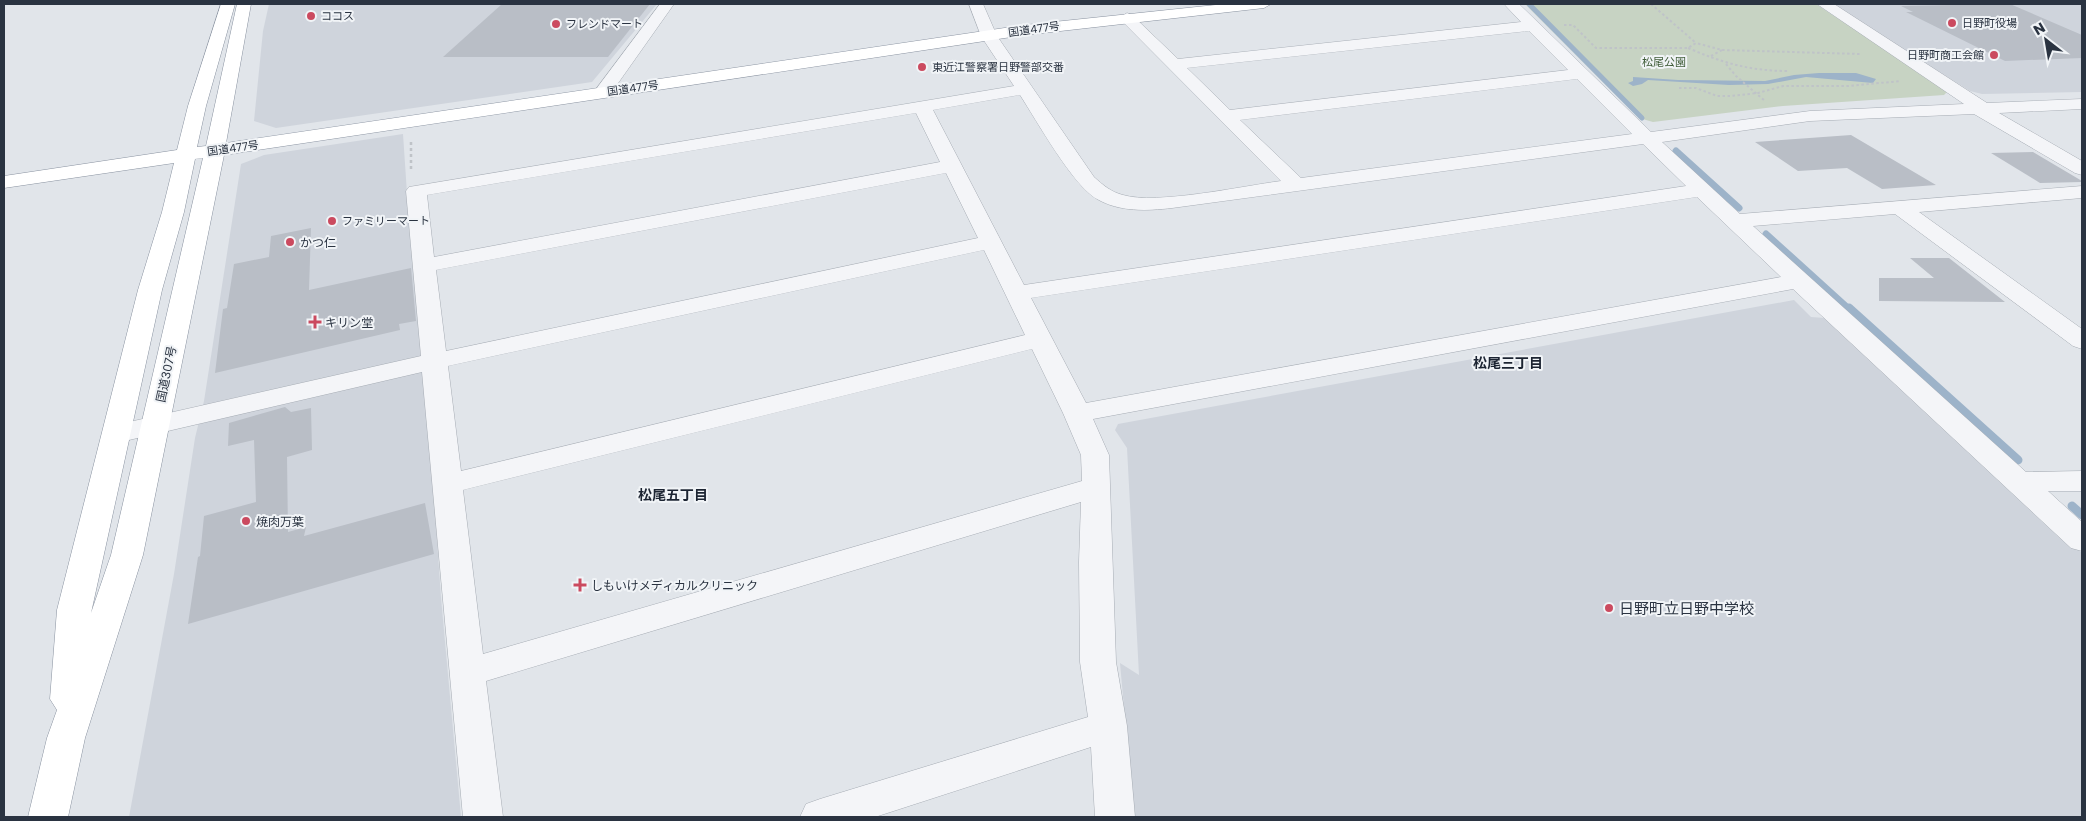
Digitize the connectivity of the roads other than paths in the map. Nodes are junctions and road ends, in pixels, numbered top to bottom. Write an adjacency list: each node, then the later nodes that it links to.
1 (228, 4): 21 (highway, 国道307号)
2 (244, 4): 20 (highway, 国道307号)
3 (667, 4): 14 (street)
4 (976, 4): 10 (street)
5 (1264, 4): 8 (highway, 国道477号)
6 (1511, 4): 9 (street)
7 (1824, 4): 17 (street)
8 (1127, 18): 10 (highway, 国道477号); 11 (street)
9 (1532, 26): 11 (street); 12 (street)
10 (989, 36): 13 (street); 14 (highway, 国道477号)
11 (1175, 64): 18 (street)
12 (1582, 73): 18 (street); 19 (street)
13 (1025, 89): 16 (street); 25 (street)
14 (603, 92): 20 (highway, 国道477号)
15 (2082, 104): 17 (street)
16 (922, 106): 22 (street); 33 (street)
17 (1978, 107): 19 (street); 23 (street)
18 (1226, 116): 25 (street)
19 (1647, 138): 25 (street); 26 (street)
20 (215, 150): 21 (highway, 国道477号); 40 (highway, 国道307号)
21 (186, 154): 24 (highway, 国道477号); 41 (highway, 国道307号)
22 (952, 166): 32 (street); 33 (street)
23 (2082, 169)
24 (4, 182)
25 (1296, 185)
26 (1702, 190): 31 (street); 35 (street)
27 (2082, 192): 28 (street)
28 (2058, 195): 29 (street); 30 (street)
29 (1900, 208): 31 (street); 37 (street)
30 (2082, 210)
31 (1737, 221): 34 (street)
32 (991, 242): 35 (street); 38 (street)
33 (423, 266): 38 (street)
34 (1798, 281): 39 (street); 43 (street)
35 (1017, 293): 36 (street)
36 (1040, 339): 39 (street); 44 (street)
37 (2082, 341)
38 (434, 361): 40 (street); 44 (street)
39 (1076, 413): 45 (street)
40 (154, 425): 41 (street); 49 (highway, 国道307号)
41 (116, 434): 49 (highway, 国道307号)
42 (2082, 481): 43 (street)
43 (2018, 482): 46 (street)
44 (448, 484): 47 (street)
45 (1098, 487): 47 (street); 48 (street)
46 (2082, 540)
47 (469, 672): 51 (street)
48 (1108, 726): 52 (street); 53 (street)
49 (66, 738): 50 (highway, 国道307号)
50 (48, 817)
51 (483, 817)
52 (820, 817)
53 (1115, 817)

